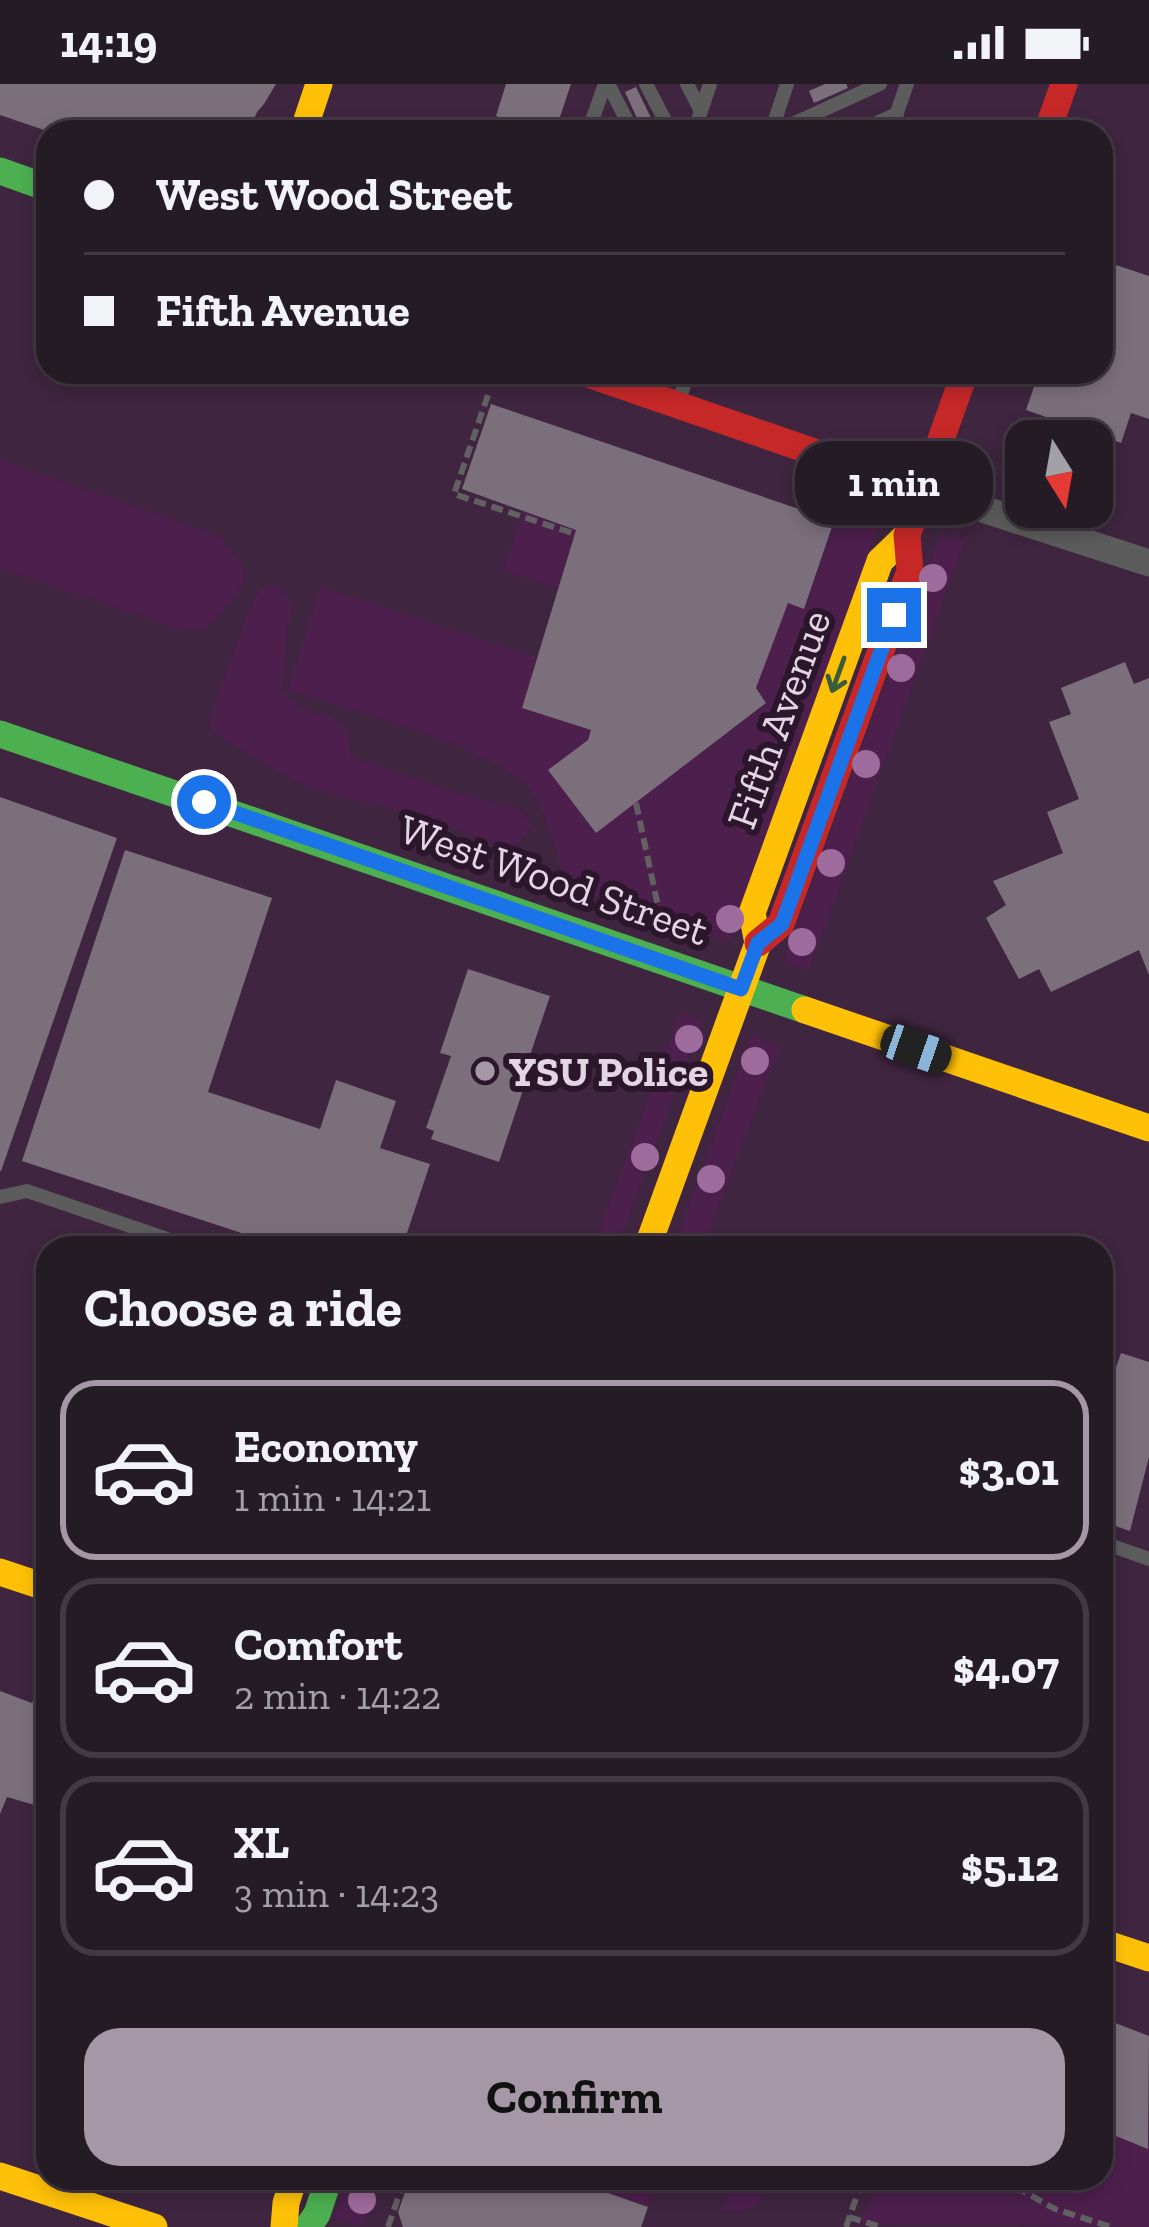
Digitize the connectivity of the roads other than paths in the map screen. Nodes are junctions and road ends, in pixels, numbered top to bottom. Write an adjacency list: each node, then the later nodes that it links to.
1 (319, 84): 13 (main road)
2 (607, 84): 14 (lane); 15 (lane)
3 (646, 84): 16 (lane)
4 (687, 84): 11 (lane)
5 (710, 84): 11 (lane)
6 (801, 84): 10 (lane)
7 (880, 84): 19 (lane)
8 (907, 84): 12 (lane)
9 (1064, 84): 22 (main road)
10 (786, 88): 18 (lane)
11 (701, 111): 17 (lane)
12 (897, 114): 20 (lane); 21 (lane)
13 (307, 120)
14 (594, 120)
15 (626, 120)
16 (665, 120)
17 (698, 120)
18 (777, 120)
19 (800, 120)
20 (884, 120)
21 (895, 120)
22 (1051, 120)
23 (0, 171): 24 (main road)
24 (36, 184)
25 (623, 384): 28 (main road)
26 (684, 384): 28 (lane)
27 (960, 384): 29 (main road, Fifth Avenue)
28 (677, 405): 29 (main road)
29 (924, 490): 30 (street); 32 (main road, Fifth Avenue)
30 (1148, 559)
31 (0, 734): 32 (main road, West Wood Street)
32 (741, 989): 33 (main road, West Wood Street); 36 (main road, Fifth Avenue)
33 (1149, 1128)
34 (0, 1197): 35 (lane)
35 (159, 1236)
36 (651, 1236)
37 (1113, 1546): 38 (lane)
38 (1149, 1559)
39 (0, 1572): 40 (main road)
40 (36, 1584)
41 (1113, 1946): 42 (main road)
42 (1149, 1958)
43 (0, 2176): 44 (main road)
44 (36, 2188)
45 (42, 2190): 48 (main road)
46 (290, 2190): 49 (main road)
47 (325, 2190): 50 (main road)
48 (154, 2227)
49 (284, 2227)
50 (308, 2227)

